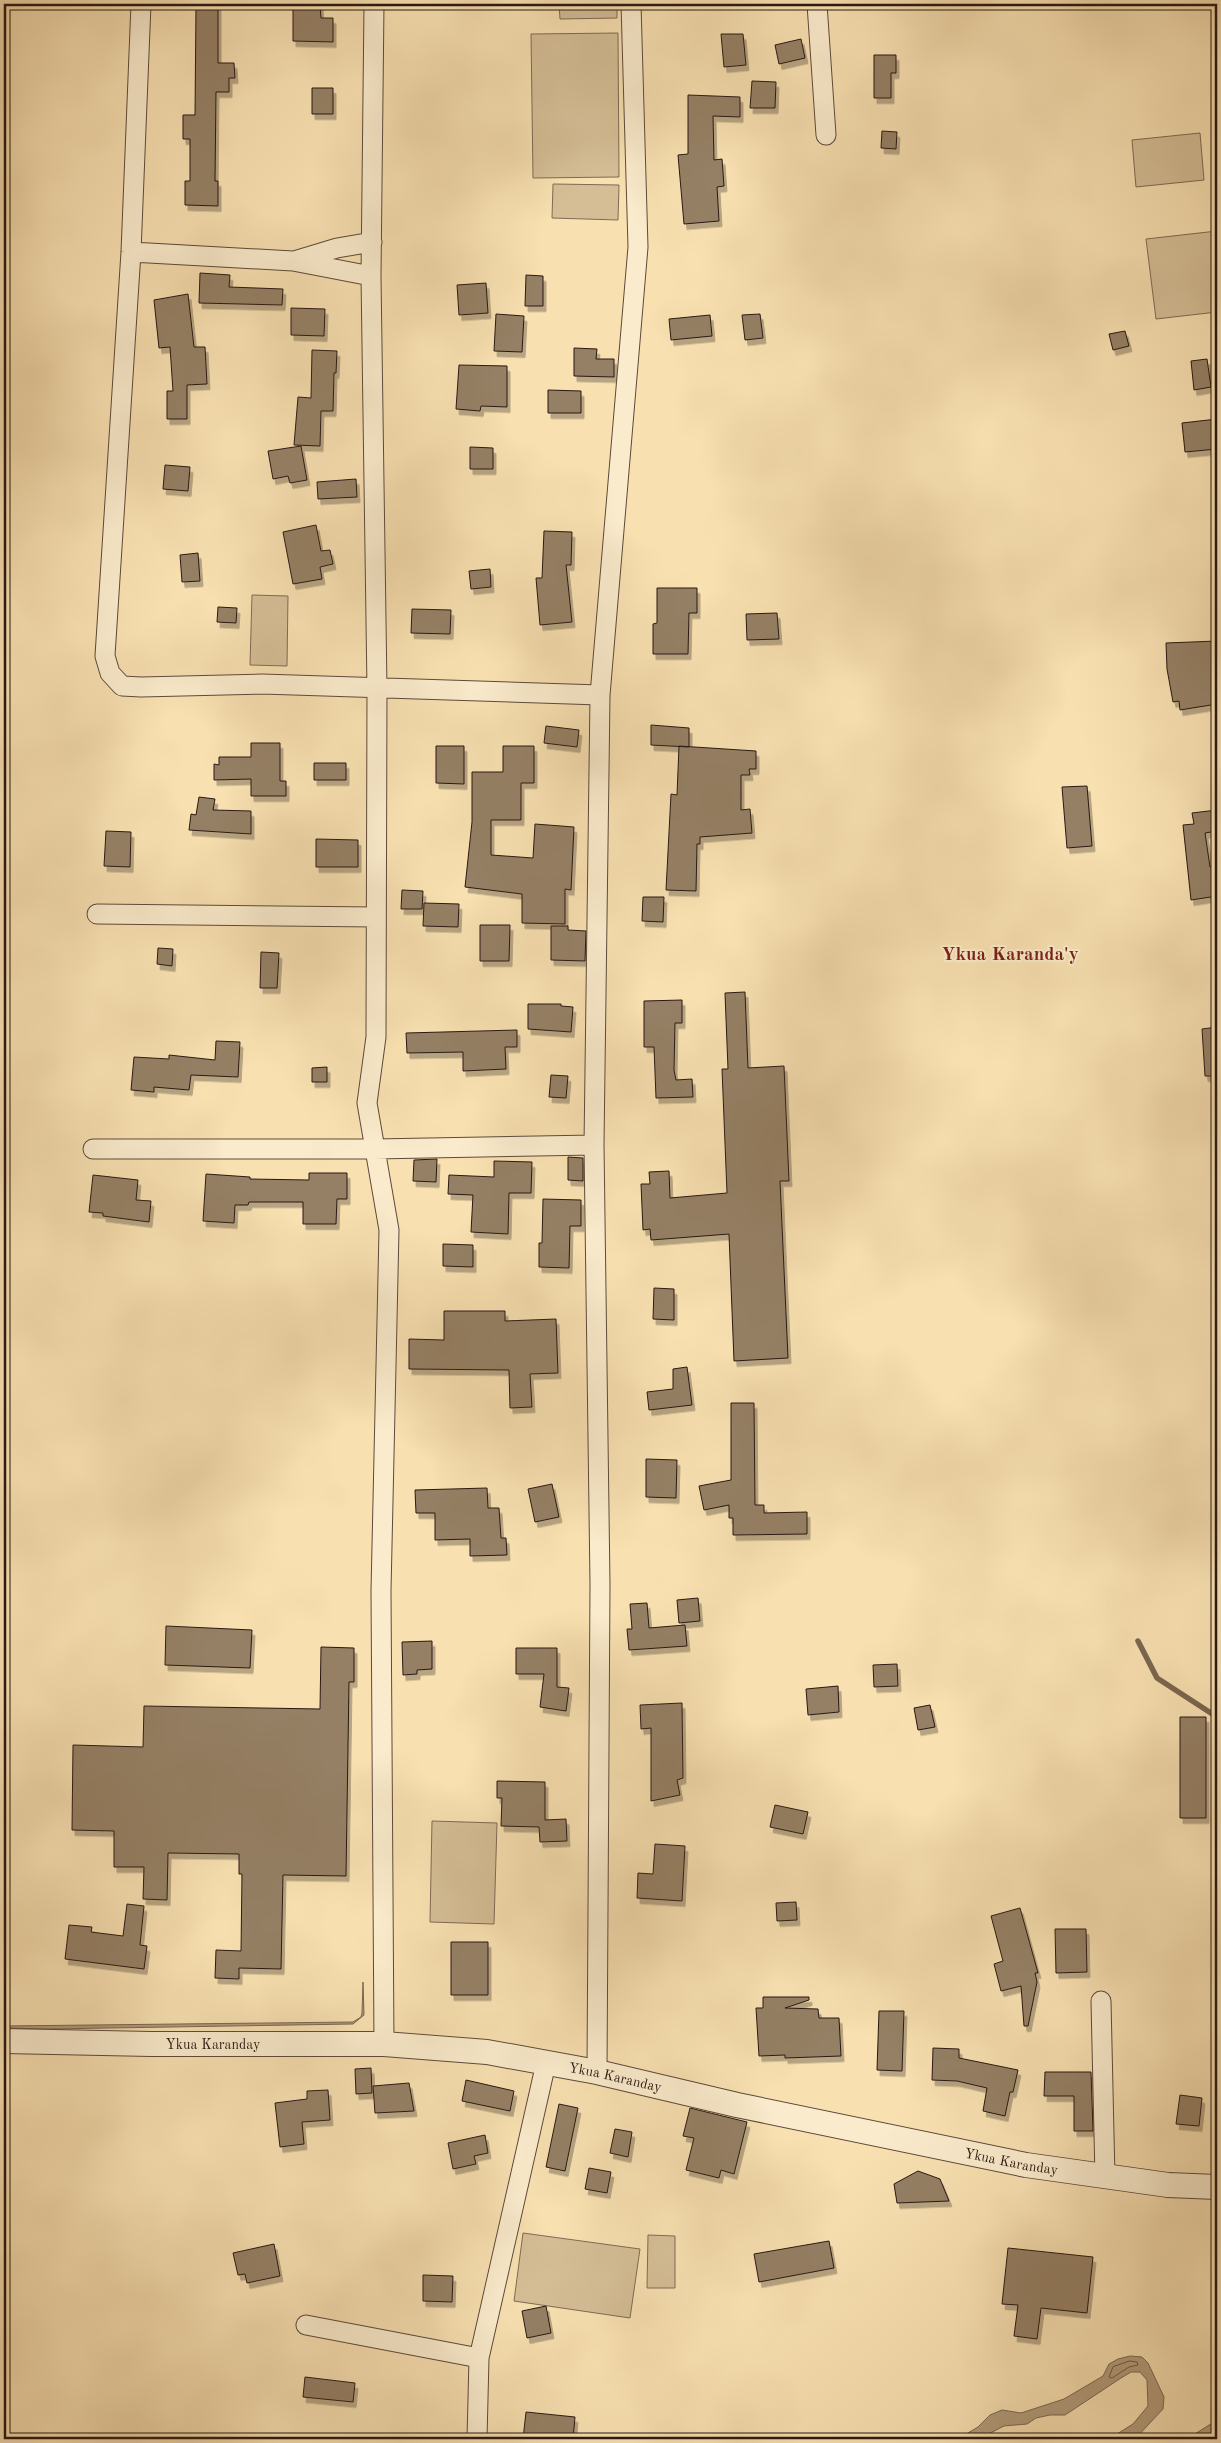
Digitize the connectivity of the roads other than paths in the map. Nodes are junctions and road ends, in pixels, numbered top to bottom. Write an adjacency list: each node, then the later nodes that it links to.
1 (141, 4): 7 (street)
2 (374, 4): 6 (street)
3 (631, 4): 11 (street)
4 (816, 4): 5 (street)
5 (826, 135)
6 (372, 242): 8 (street); 9 (street)
7 (131, 252): 8 (street); 10 (street)
8 (293, 261): 9 (street)
9 (371, 276): 10 (street)
10 (377, 689): 11 (street); 13 (street)
11 (600, 695): 14 (street)
12 (97, 914): 13 (street)
13 (376, 917): 16 (street)
14 (594, 1145): 16 (street); 21 (street)
15 (93, 1149): 16 (street)
16 (374, 1149): 19 (street)
17 (1101, 2001): 22 (street)
18 (4, 2041): 19 (street, Ykua Karanday)
19 (384, 2044): 20 (street, Ykua Karanday)
20 (546, 2063): 21 (street, Ykua Karanday); 25 (street)
21 (597, 2072): 22 (street, Ykua Karanday)
22 (1105, 2178): 23 (street, Ykua Karanday)
23 (1217, 2187)
24 (306, 2325): 25 (street)
25 (479, 2358): 26 (street)
26 (477, 2439)

